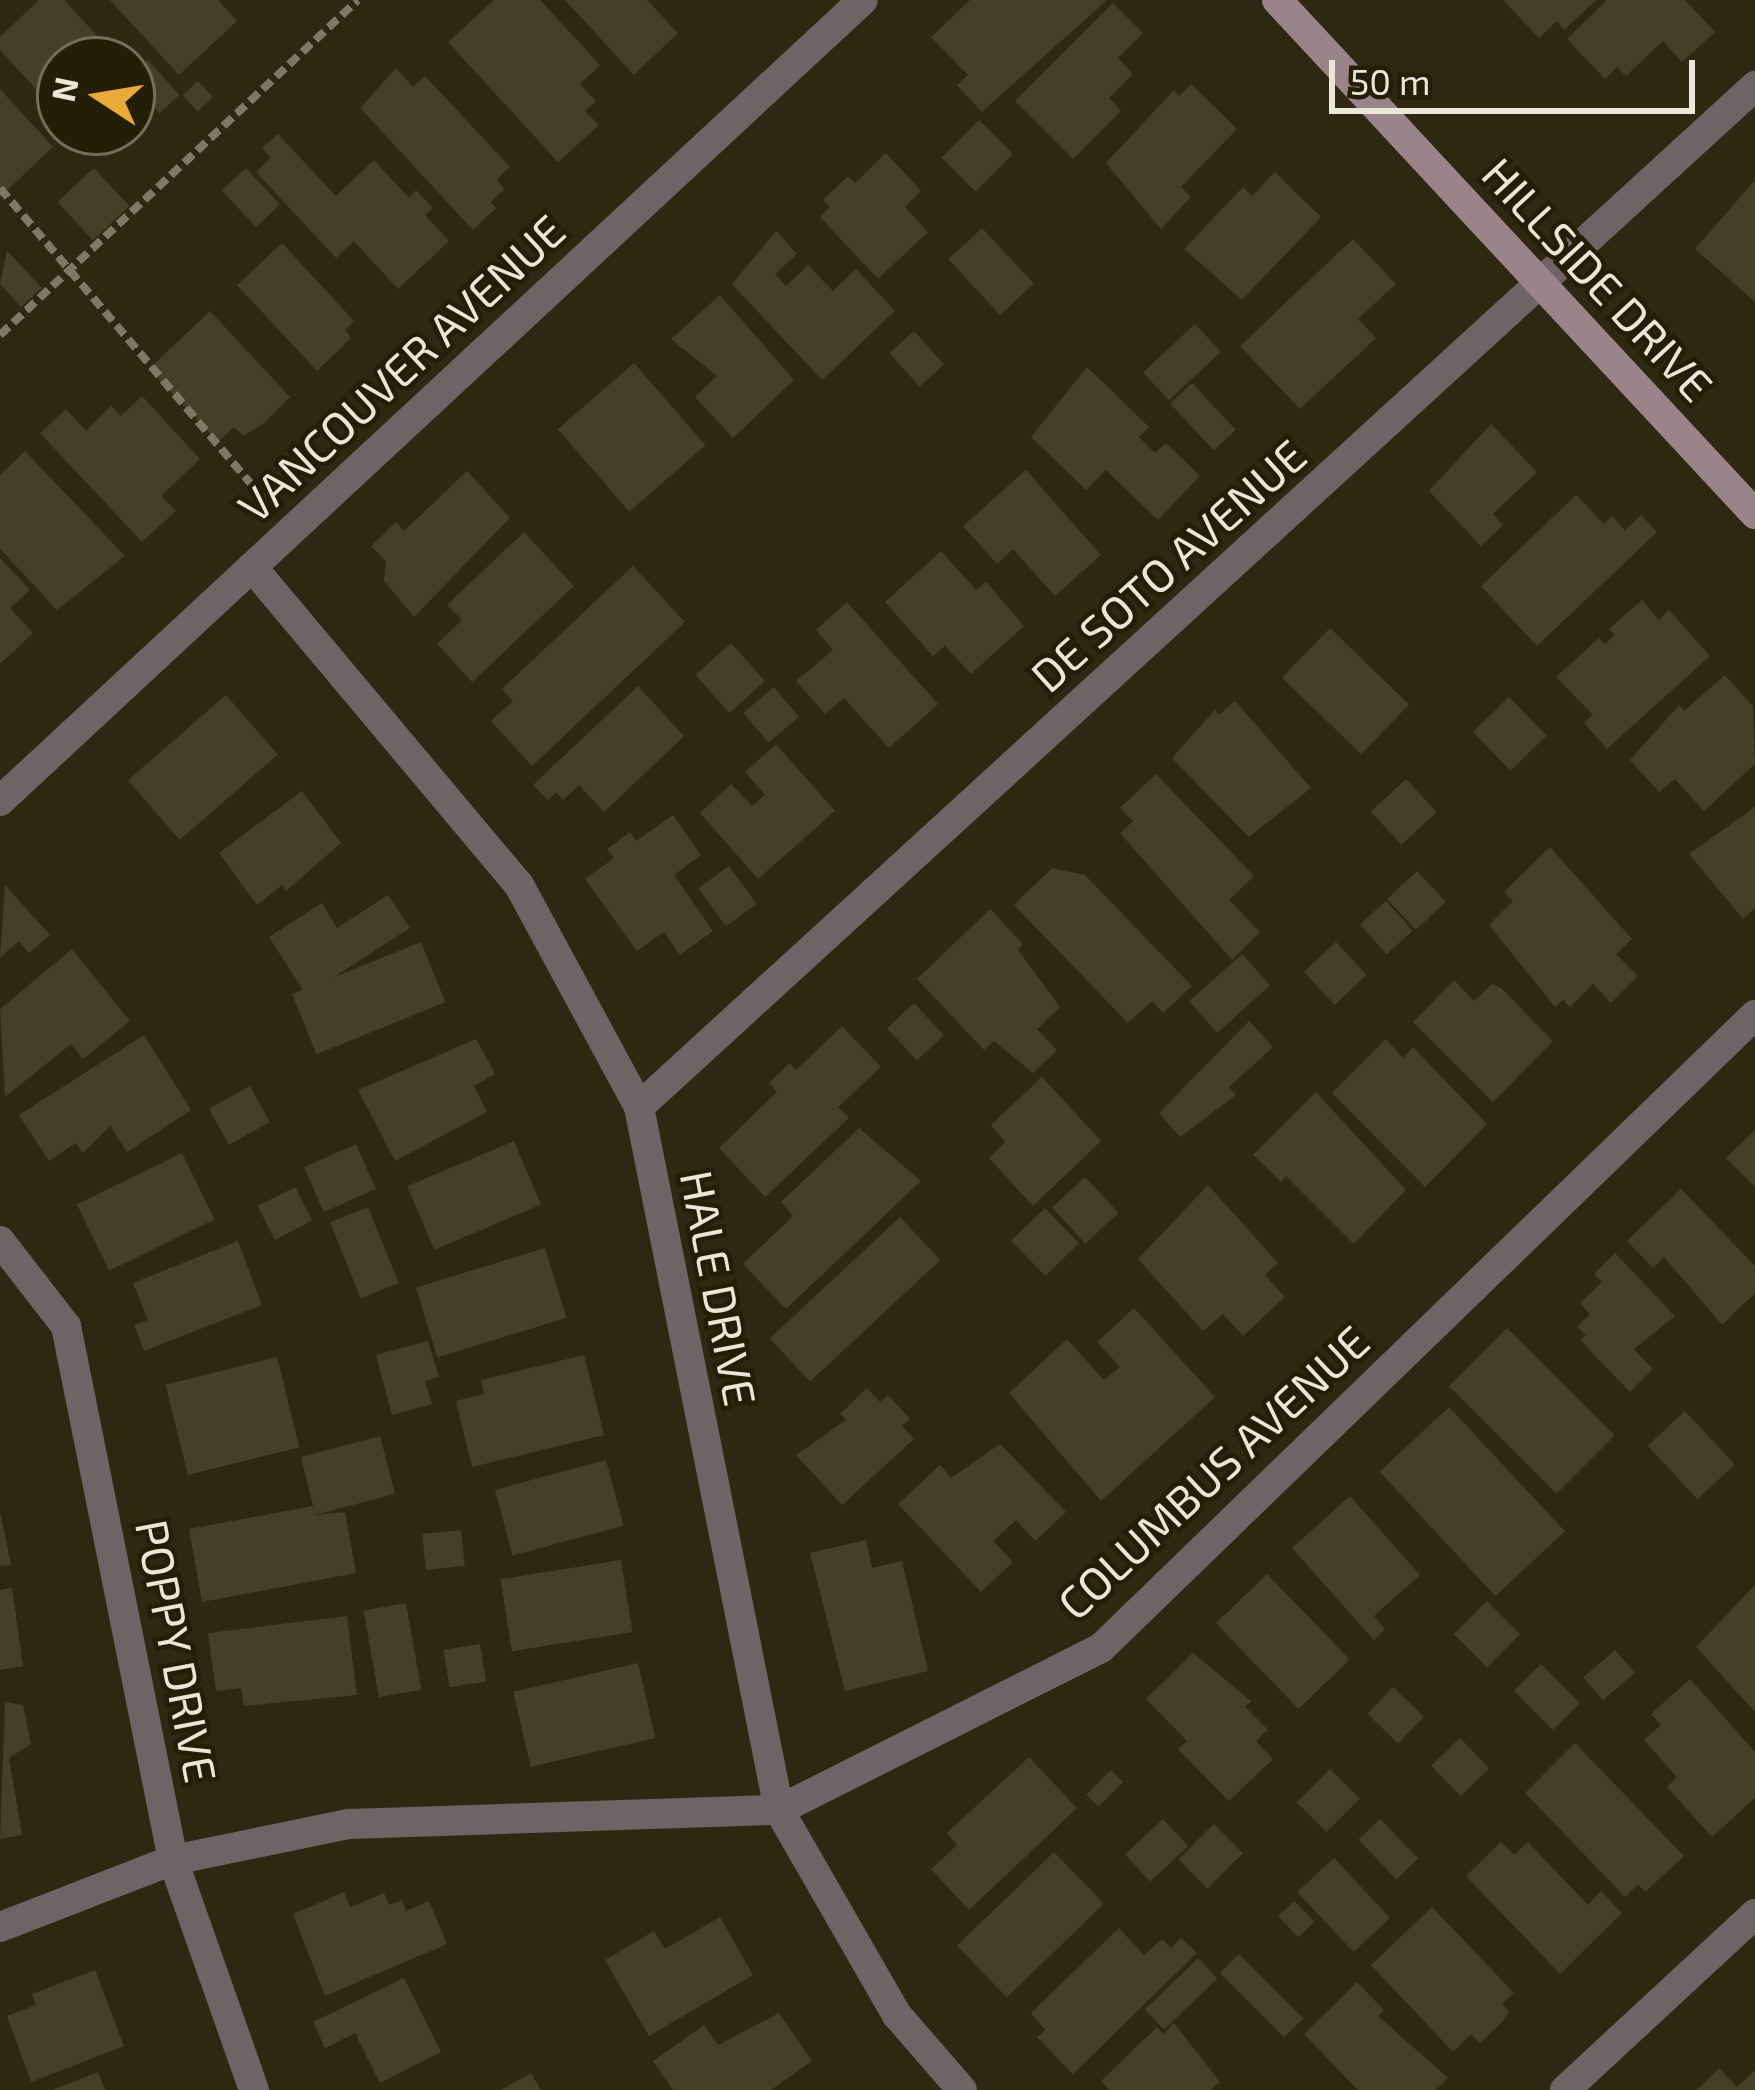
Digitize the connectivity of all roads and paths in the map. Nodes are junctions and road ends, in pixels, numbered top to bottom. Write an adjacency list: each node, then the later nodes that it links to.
1 (358, 0): 6 (path)
2 (863, 0): 10 (street, VANCOUVER AVENUE)
3 (1276, 0): 7 (main road, HILLSIDE DRIVE)
4 (1755, 86): 7 (street, DE SOTO AVENUE)
5 (0, 188): 6 (path)
6 (71, 269): 8 (path); 10 (path)
7 (1543, 286): 9 (main road, HILLSIDE DRIVE); 14 (street, DE SOTO AVENUE)
8 (0, 335)
9 (1755, 514)
10 (291, 531): 11 (street, VANCOUVER AVENUE)
11 (252, 567): 12 (street, VANCOUVER AVENUE); 14 (street, HALE DRIVE)
12 (0, 801)
13 (1755, 1015): 16 (street, COLUMBUS AVENUE)
14 (639, 1107): 16 (street, HALE DRIVE)
15 (0, 1241): 17 (street, POPPY DRIVE)
16 (778, 1810): 17 (street, COLUMBUS AVENUE); 21 (street, HALE DRIVE)
17 (173, 1860): 19 (street, COLUMBUS AVENUE); 20 (street, POPPY DRIVE)
18 (1755, 1914): 22 (street)
19 (0, 1927)
20 (254, 2090)
21 (962, 2090)
22 (1564, 2090)

